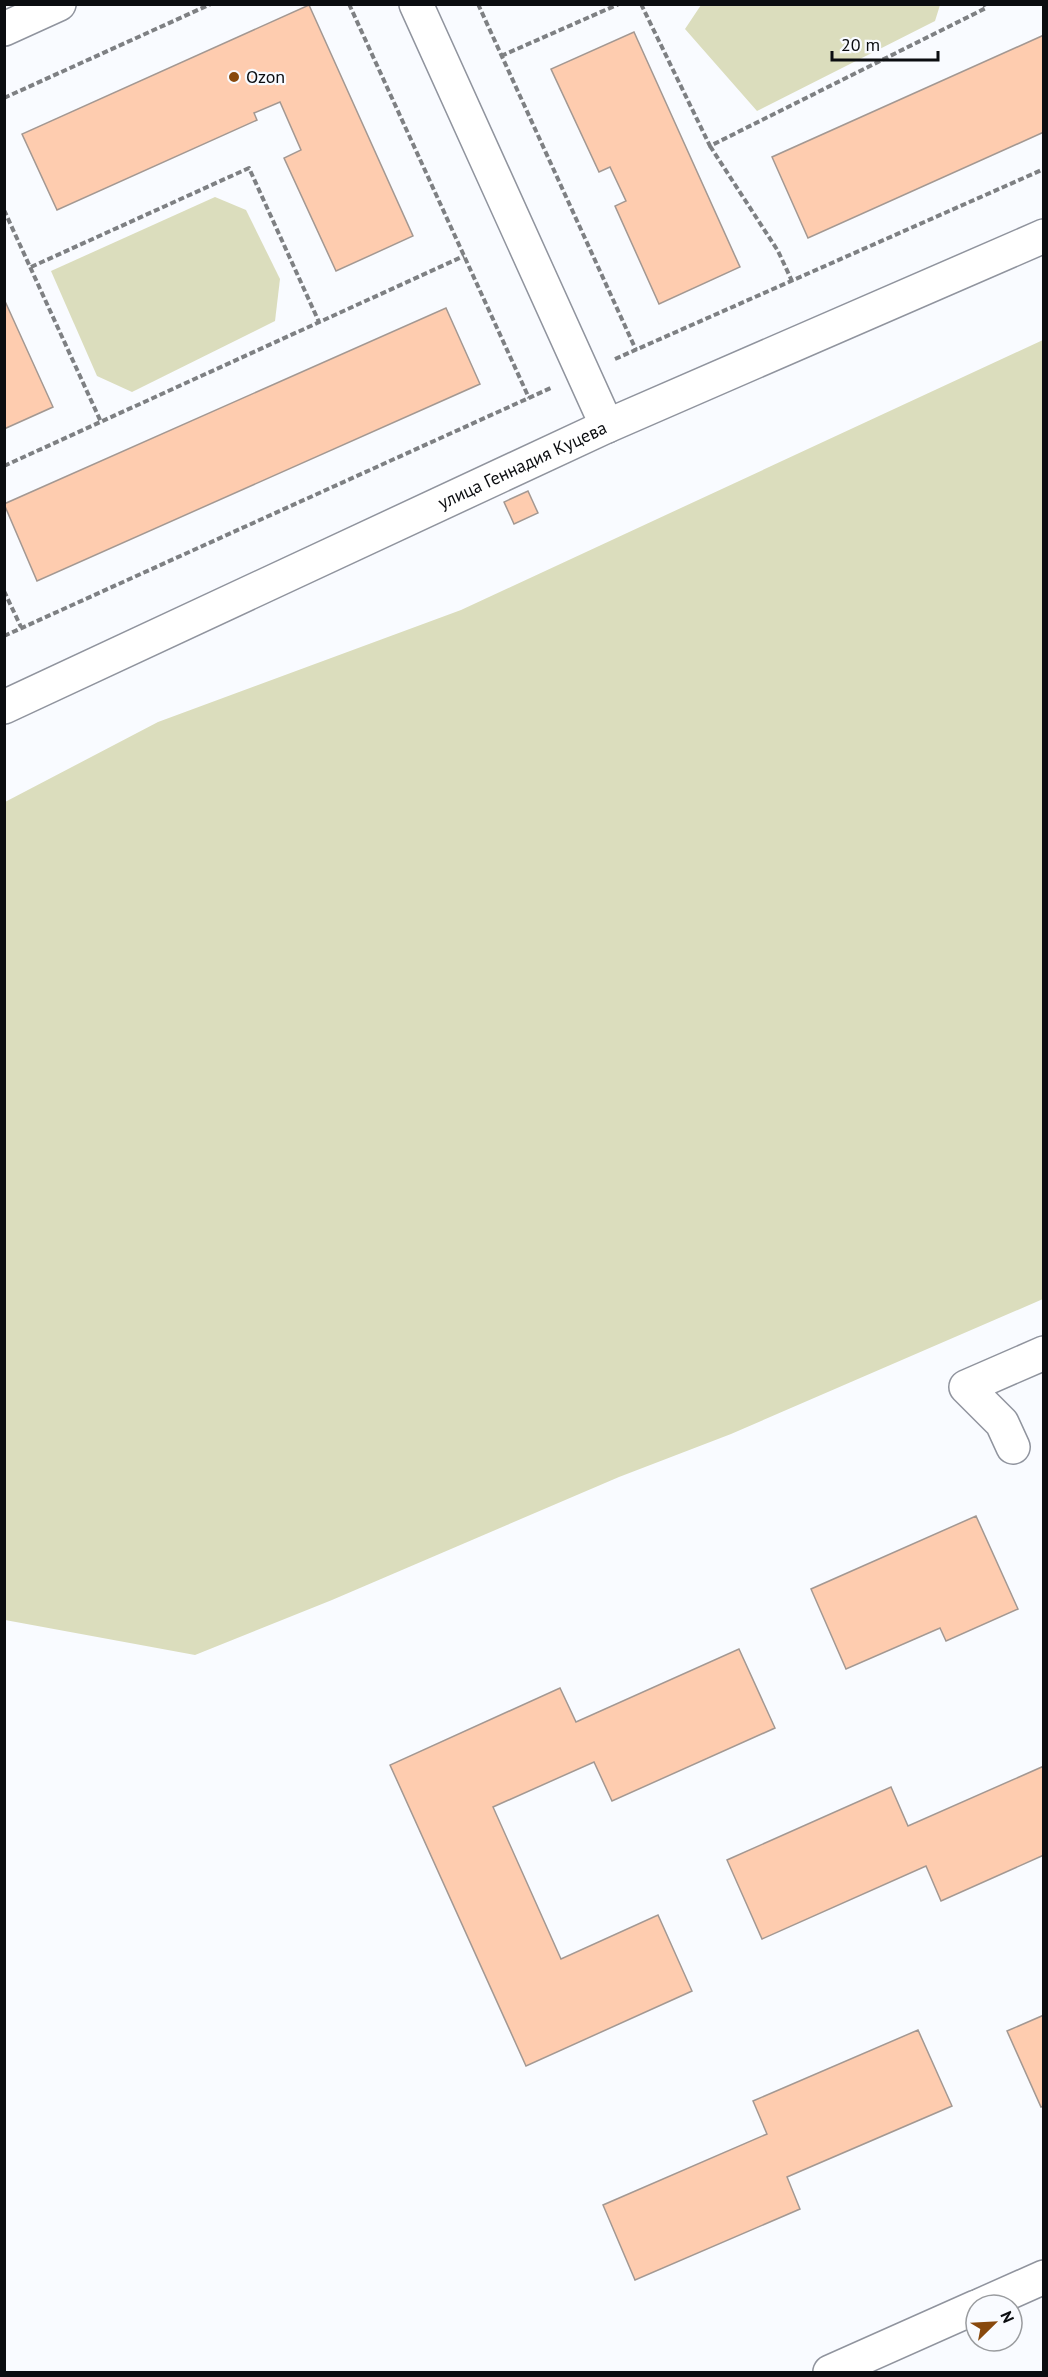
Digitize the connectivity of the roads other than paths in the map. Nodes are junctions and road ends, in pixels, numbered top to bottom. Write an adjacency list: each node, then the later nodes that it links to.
1 (59, 4): 3 (street)
2 (416, 4): 5 (street)
3 (4, 29)
4 (1044, 236): 5 (street, улица Геннадия Куцева)
5 (607, 426): 6 (street, улица Геннадия Куцева)
6 (4, 707)
7 (1044, 1353): 8 (street)
8 (1014, 1447)
9 (1044, 2277): 10 (street)
10 (1008, 2293)
11 (964, 2312): 12 (street)
12 (830, 2373)

